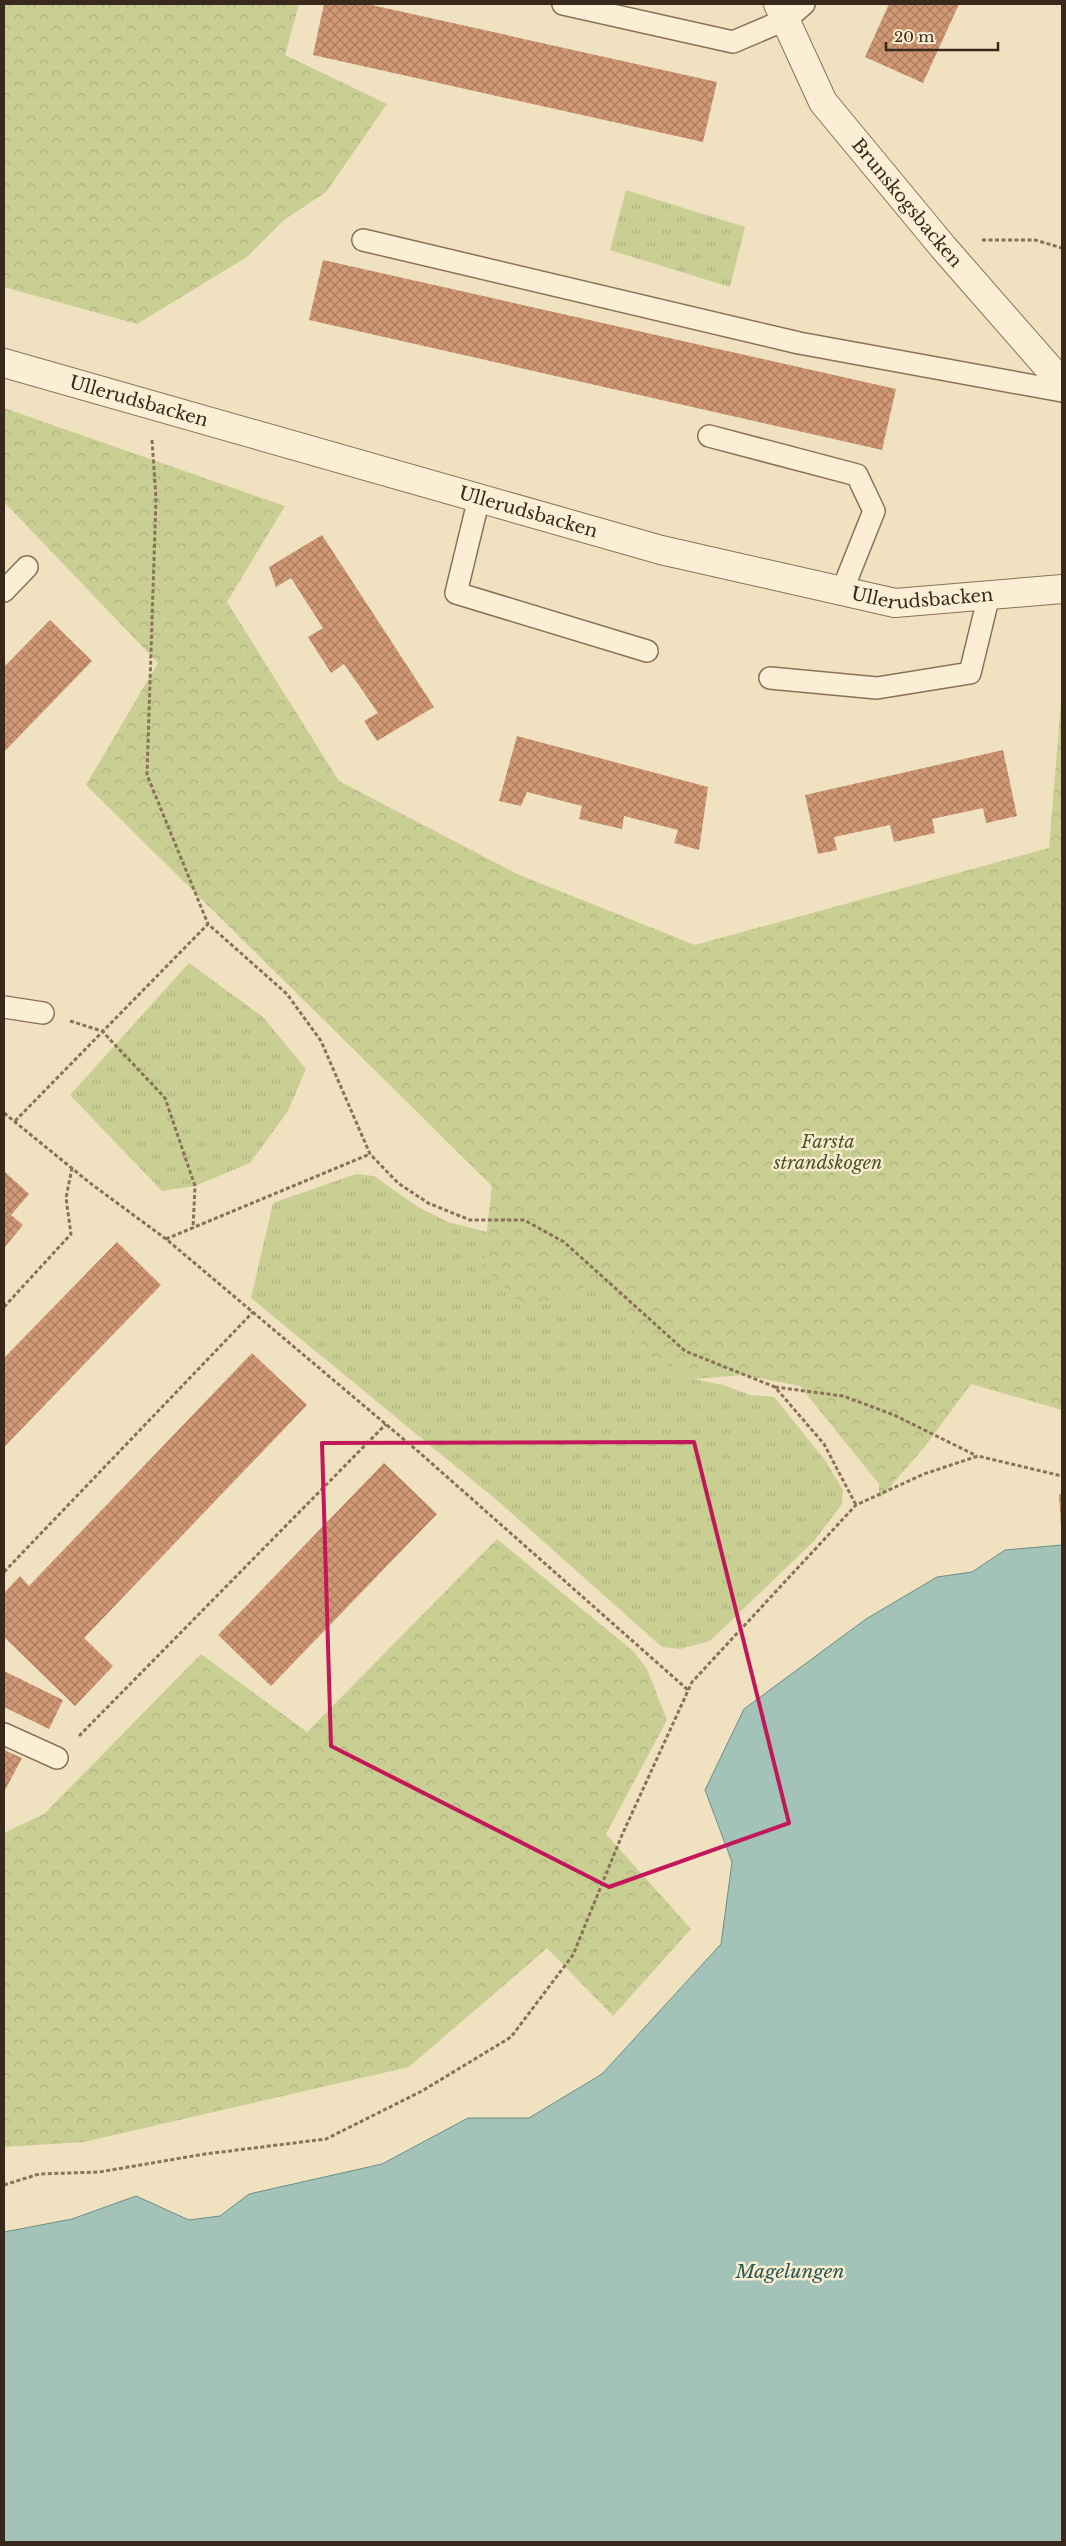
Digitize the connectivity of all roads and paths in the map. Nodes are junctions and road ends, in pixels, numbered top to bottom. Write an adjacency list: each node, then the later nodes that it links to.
1 (563, 4): 2 (lane)
2 (790, 9): 7 (street, Brunskogsbacken)
3 (363, 240): 8 (lane)
4 (980, 240): 5 (path)
5 (1062, 248)
6 (4, 363): 11 (street, Ullerudsbacken)
7 (1062, 383)
8 (1062, 391)
9 (152, 436): 19 (path)
10 (709, 436): 15 (lane)
11 (479, 498): 15 (street, Ullerudsbacken); 17 (lane)
12 (27, 568): 14 (lane)
13 (1062, 589): 16 (street, Ullerudsbacken)
14 (4, 590)
15 (842, 591): 16 (street, Ullerudsbacken)
16 (989, 595): 18 (lane)
17 (647, 651)
18 (770, 678)
19 (208, 924): 22 (path); 25 (path)
20 (4, 1007): 21 (lane)
21 (43, 1013): 22 (path)
22 (102, 1031): 24 (path); 27 (path)
23 (4, 1114): 24 (path)
24 (14, 1121): 26 (path)
25 (370, 1154): 27 (path); 31 (path)
26 (72, 1168): 28 (path); 29 (path)
27 (193, 1228): 28 (path)
28 (166, 1239): 30 (path)
29 (4, 1307)
30 (253, 1312): 32 (path); 36 (path)
31 (775, 1387): 33 (path); 35 (path)
32 (386, 1424): 37 (path); 39 (path)
33 (978, 1456): 34 (path); 35 (path)
34 (1062, 1476)
35 (856, 1505): 37 (path)
36 (4, 1572)
37 (688, 1690): 40 (path)
38 (4, 1734): 39 (lane)
39 (57, 1758)
40 (4, 2185)

